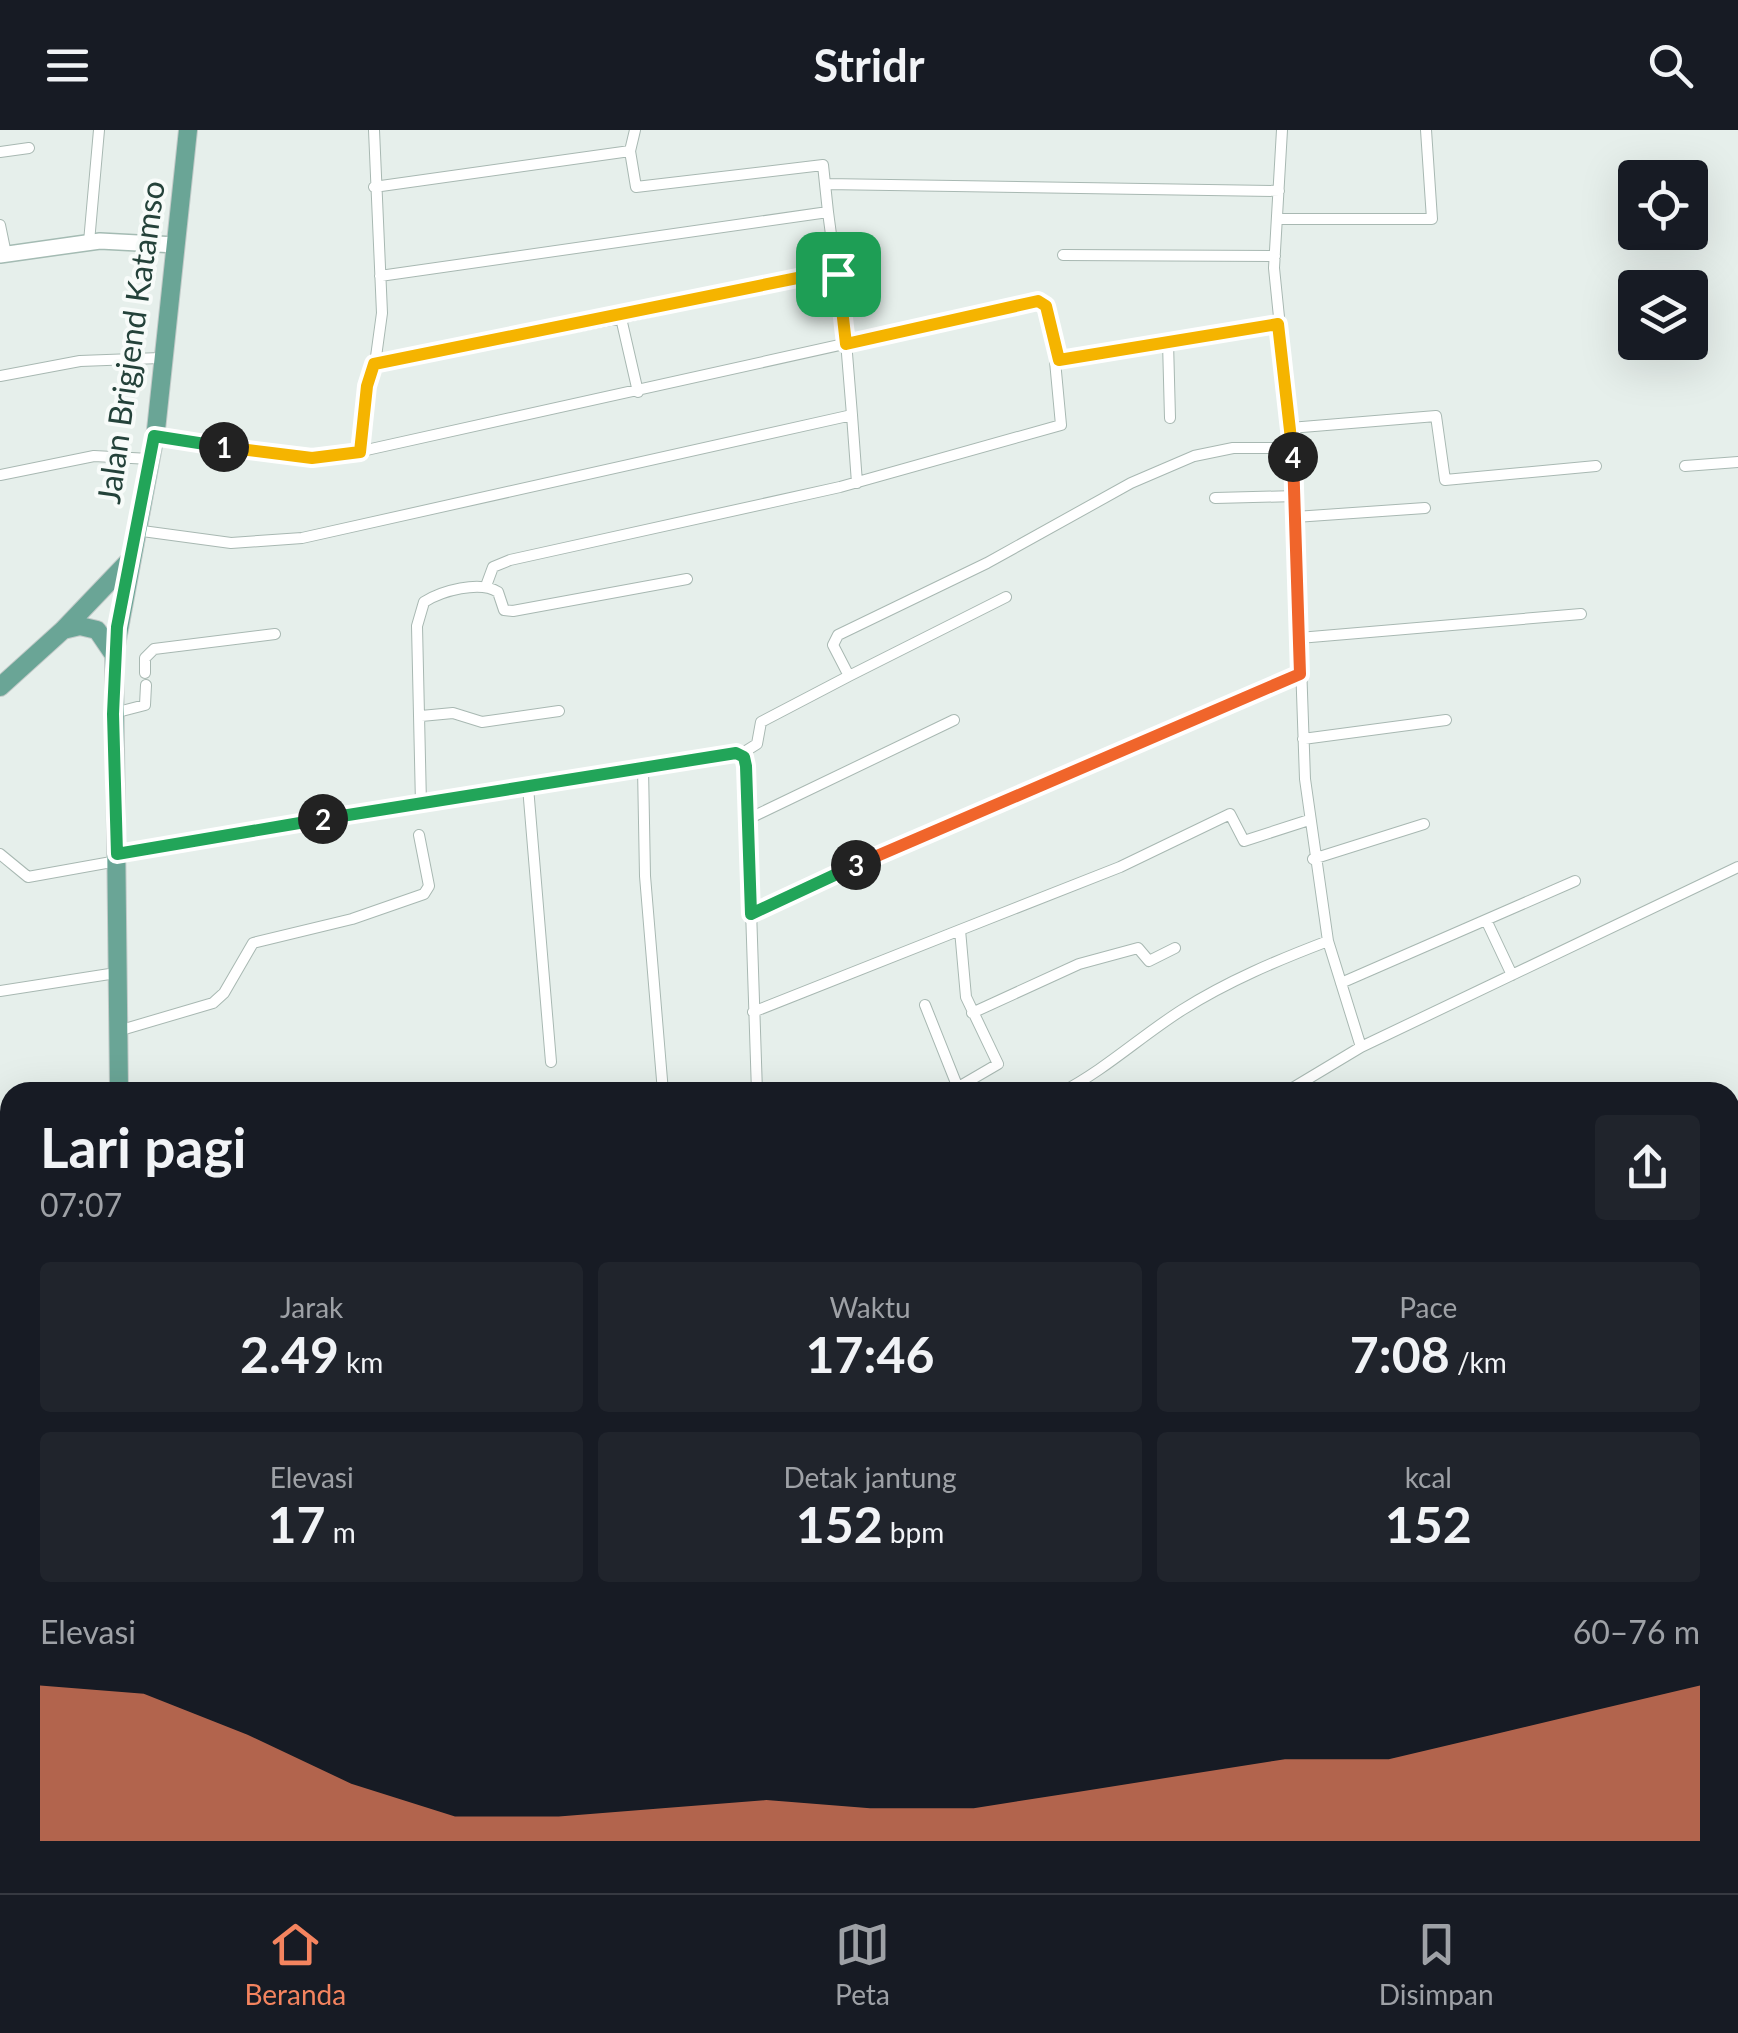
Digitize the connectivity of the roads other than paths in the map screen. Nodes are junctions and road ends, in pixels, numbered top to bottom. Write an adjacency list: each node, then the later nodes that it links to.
1 (99, 130): 16 (street)
2 (188, 130): 17 (main road, Jalan Brigjend Katamso)
3 (374, 130): 11 (street)
4 (635, 130): 8 (street)
5 (1282, 130): 12 (street)
6 (1426, 130): 14 (street)
7 (29, 148): 9 (street)
8 (630, 151): 10 (street); 11 (street)
9 (0, 152)
10 (826, 184): 12 (street); 13 (street)
11 (374, 188): 22 (street)
12 (1279, 191): 14 (street)
13 (828, 212): 21 (street); 22 (street)
14 (1278, 220): 20 (street)
15 (0, 225): 18 (street)
16 (89, 242): 17 (street); 18 (street)
17 (176, 245): 27 (main road, Jalan Brigjend Katamso)
18 (3, 254)
19 (1064, 256): 20 (street)
20 (1275, 256): 24 (street)
21 (836, 272): 23 (street); 26 (street)
22 (380, 276): 29 (street)
23 (621, 318): 29 (street); 31 (street)
24 (1278, 324): 25 (street); 34 (street)
25 (1168, 342): 28 (street); 33 (street)
26 (846, 344): 28 (street); 31 (street); 32 (street)
27 (160, 358): 30 (street); 35 (main road, Jalan Brigjend Katamso)
28 (1059, 360): 43 (street)
29 (374, 364): 37 (street)
30 (0, 376)
31 (638, 392): 37 (street)
32 (852, 415): 43 (street); 48 (street)
33 (1170, 418)
34 (1290, 428): 36 (street); 40 (street)
35 (154, 436): 37 (street); 38 (main road, Jalan Brigjend Katamso)
36 (1293, 448): 44 (street); 59 (street)
37 (360, 452)
38 (150, 459): 42 (street); 48 (main road, Jalan Brigjend Katamso)
39 (1738, 462): 41 (street)
40 (1596, 466)
41 (1685, 466)
42 (0, 475)
43 (857, 483): 51 (street)
44 (1296, 496): 45 (street); 47 (street)
45 (1215, 498)
46 (1426, 508): 47 (street)
47 (1295, 517): 56 (street)
48 (134, 530): 49 (main road, Jalan Brigjend Katamso)
49 (128, 561): 54 (main road); 57 (main road, Jalan Brigjend Katamso)
50 (687, 580): 51 (street)
51 (486, 586): 63 (street)
52 (1006, 597): 59 (street)
53 (1581, 614): 56 (street)
54 (64, 630): 57 (main road); 60 (main road)
55 (274, 634): 62 (street)
56 (1299, 638): 58 (street)
57 (114, 656): 62 (main road, Jalan Brigjend Katamso)
58 (1300, 674): 66 (street); 80 (street)
59 (849, 676): 67 (street)
60 (0, 687)
61 (560, 712): 63 (street)
62 (113, 714): 76 (main road, Jalan Brigjend Katamso)
63 (421, 716): 70 (street)
64 (954, 720): 71 (street)
65 (1446, 720): 66 (street)
66 (1303, 739): 72 (street)
67 (740, 754): 68 (street); 71 (street)
68 (642, 768): 69 (street); 96 (street)
69 (528, 787): 70 (street); 94 (street)
70 (421, 804): 76 (street)
71 (748, 820): 80 (street)
72 (1309, 820): 77 (street); 82 (street)
73 (1424, 824): 77 (street)
74 (420, 835): 92 (street)
75 (0, 854): 76 (street)
76 (117, 857): 85 (main road, Jalan Brigjend Katamso)
77 (1314, 858): 83 (street)
78 (1738, 867): 86 (street)
79 (1575, 881): 81 (street)
80 (751, 914): 90 (street)
81 (1488, 922): 86 (street); 87 (street)
82 (960, 930): 90 (street); 91 (street)
83 (1328, 941): 87 (street); 100 (street)
84 (1175, 948): 91 (street)
85 (116, 974): 88 (street); 92 (main road, Jalan Brigjend Katamso)
86 (1512, 975): 93 (street)
87 (1341, 983): 93 (street)
88 (0, 991)
89 (925, 1005): 98 (street)
90 (754, 1012): 97 (street)
91 (972, 1012): 99 (street)
92 (117, 1031): 95 (main road, Jalan Brigjend Katamso)
93 (1361, 1048): 101 (street)
94 (551, 1062)
95 (119, 1082)
96 (662, 1082)
97 (757, 1082)
98 (951, 1082)
99 (968, 1082)
100 (1080, 1082)
101 (1303, 1082)

